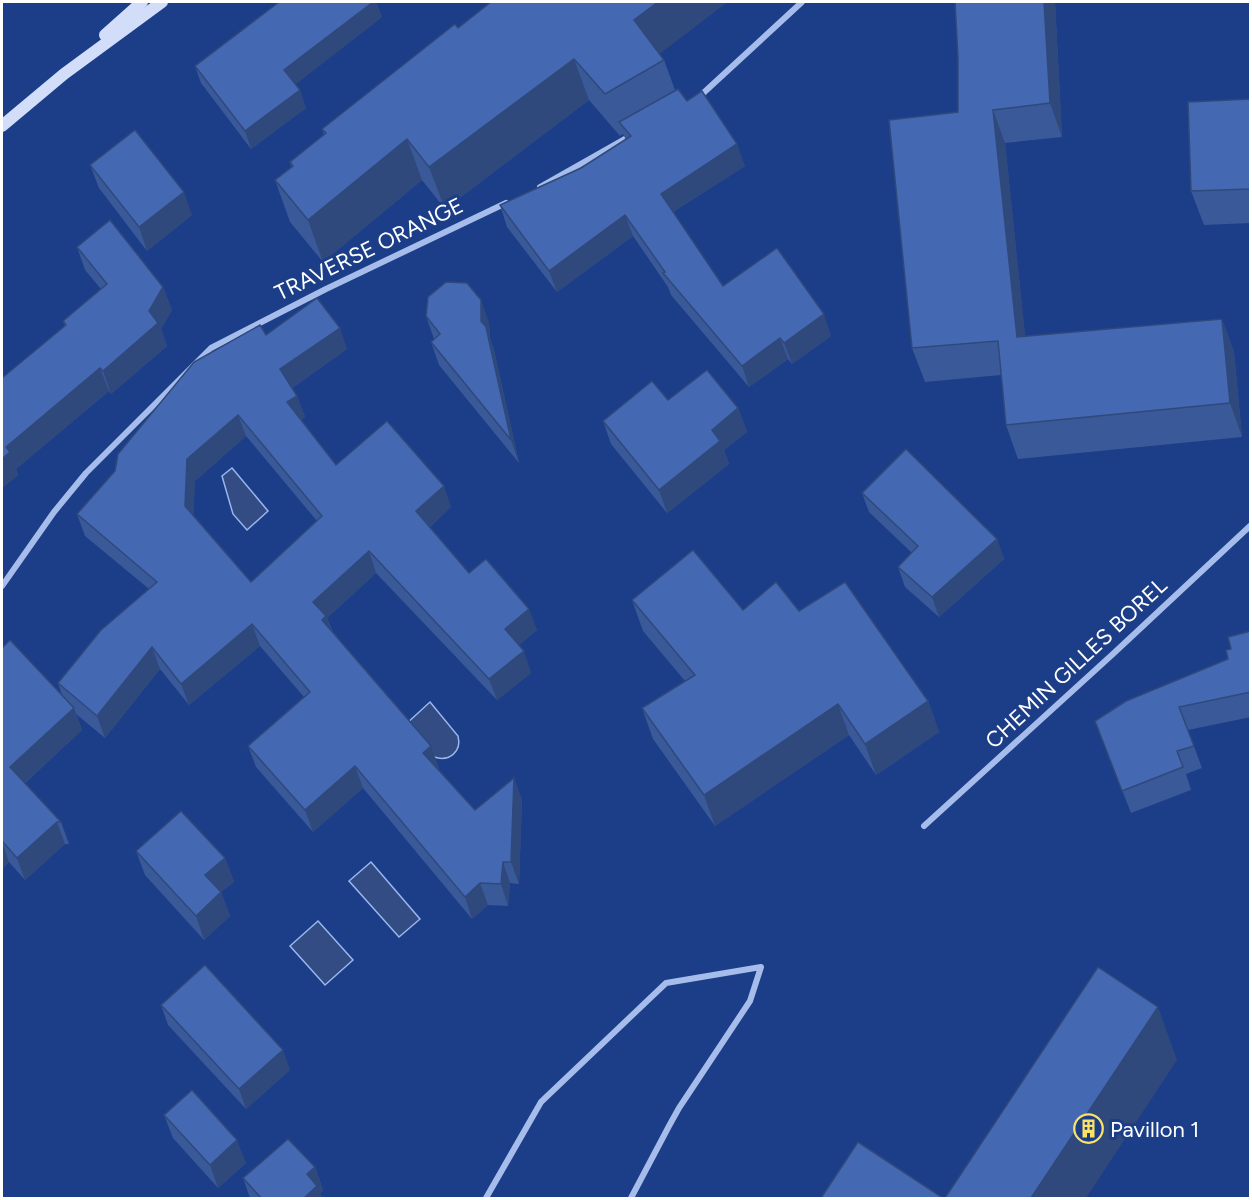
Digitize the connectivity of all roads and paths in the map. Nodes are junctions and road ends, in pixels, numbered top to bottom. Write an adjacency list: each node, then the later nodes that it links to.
1 (142, 2): 4 (street)
2 (162, 2): 4 (street)
3 (802, 2): 5 (street)
4 (64, 74): 6 (street)
5 (691, 101)
6 (2, 126)
7 (639, 131): 8 (street)
8 (536, 189)
9 (515, 199): 11 (street, TRAVERSE ORANGE)
10 (1251, 526): 12 (street, CHEMIN GILLES BOREL)
11 (2, 586)
12 (924, 826)
13 (486, 1198): 14 (street)
14 (631, 1198)

